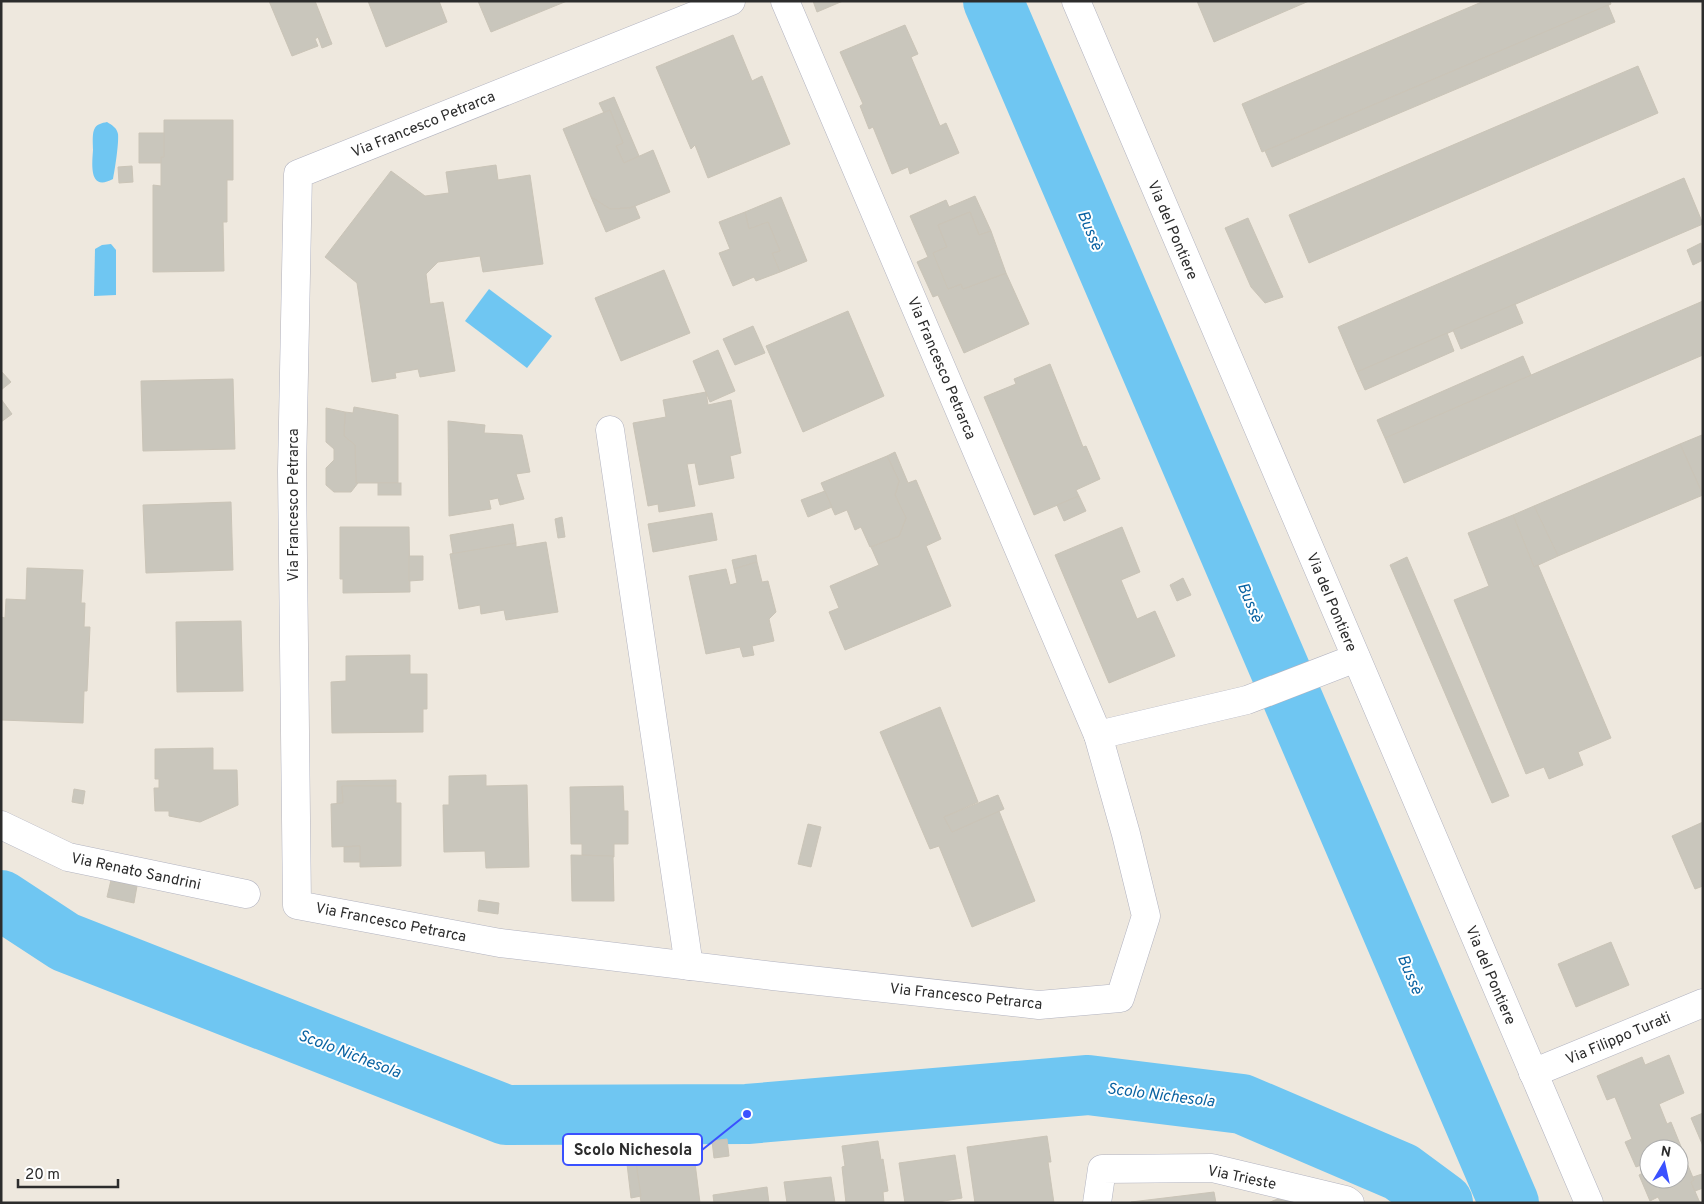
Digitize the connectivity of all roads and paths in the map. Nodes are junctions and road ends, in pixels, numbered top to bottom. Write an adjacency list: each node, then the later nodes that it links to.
1 (730, 1): 9 (street, Via Francesco Petrarca)
2 (785, 1): 6 (street, Via Francesco Petrarca)
3 (1076, 1): 5 (street, Via del Pontiere)
4 (610, 430): 9 (street)
5 (1356, 658): 6 (street); 11 (street, Via del Pontiere)
6 (1098, 735): 9 (street, Via Francesco Petrarca)
7 (1, 825): 8 (street, Via Renato Sandrini)
8 (246, 894)
9 (689, 966)
10 (1703, 1003): 11 (street, Via Filippo Turati)
11 (1534, 1074): 14 (street, Via del Pontiere)
12 (1097, 1203): 13 (street, Via Trieste)
13 (1350, 1203)
14 (1589, 1203)

